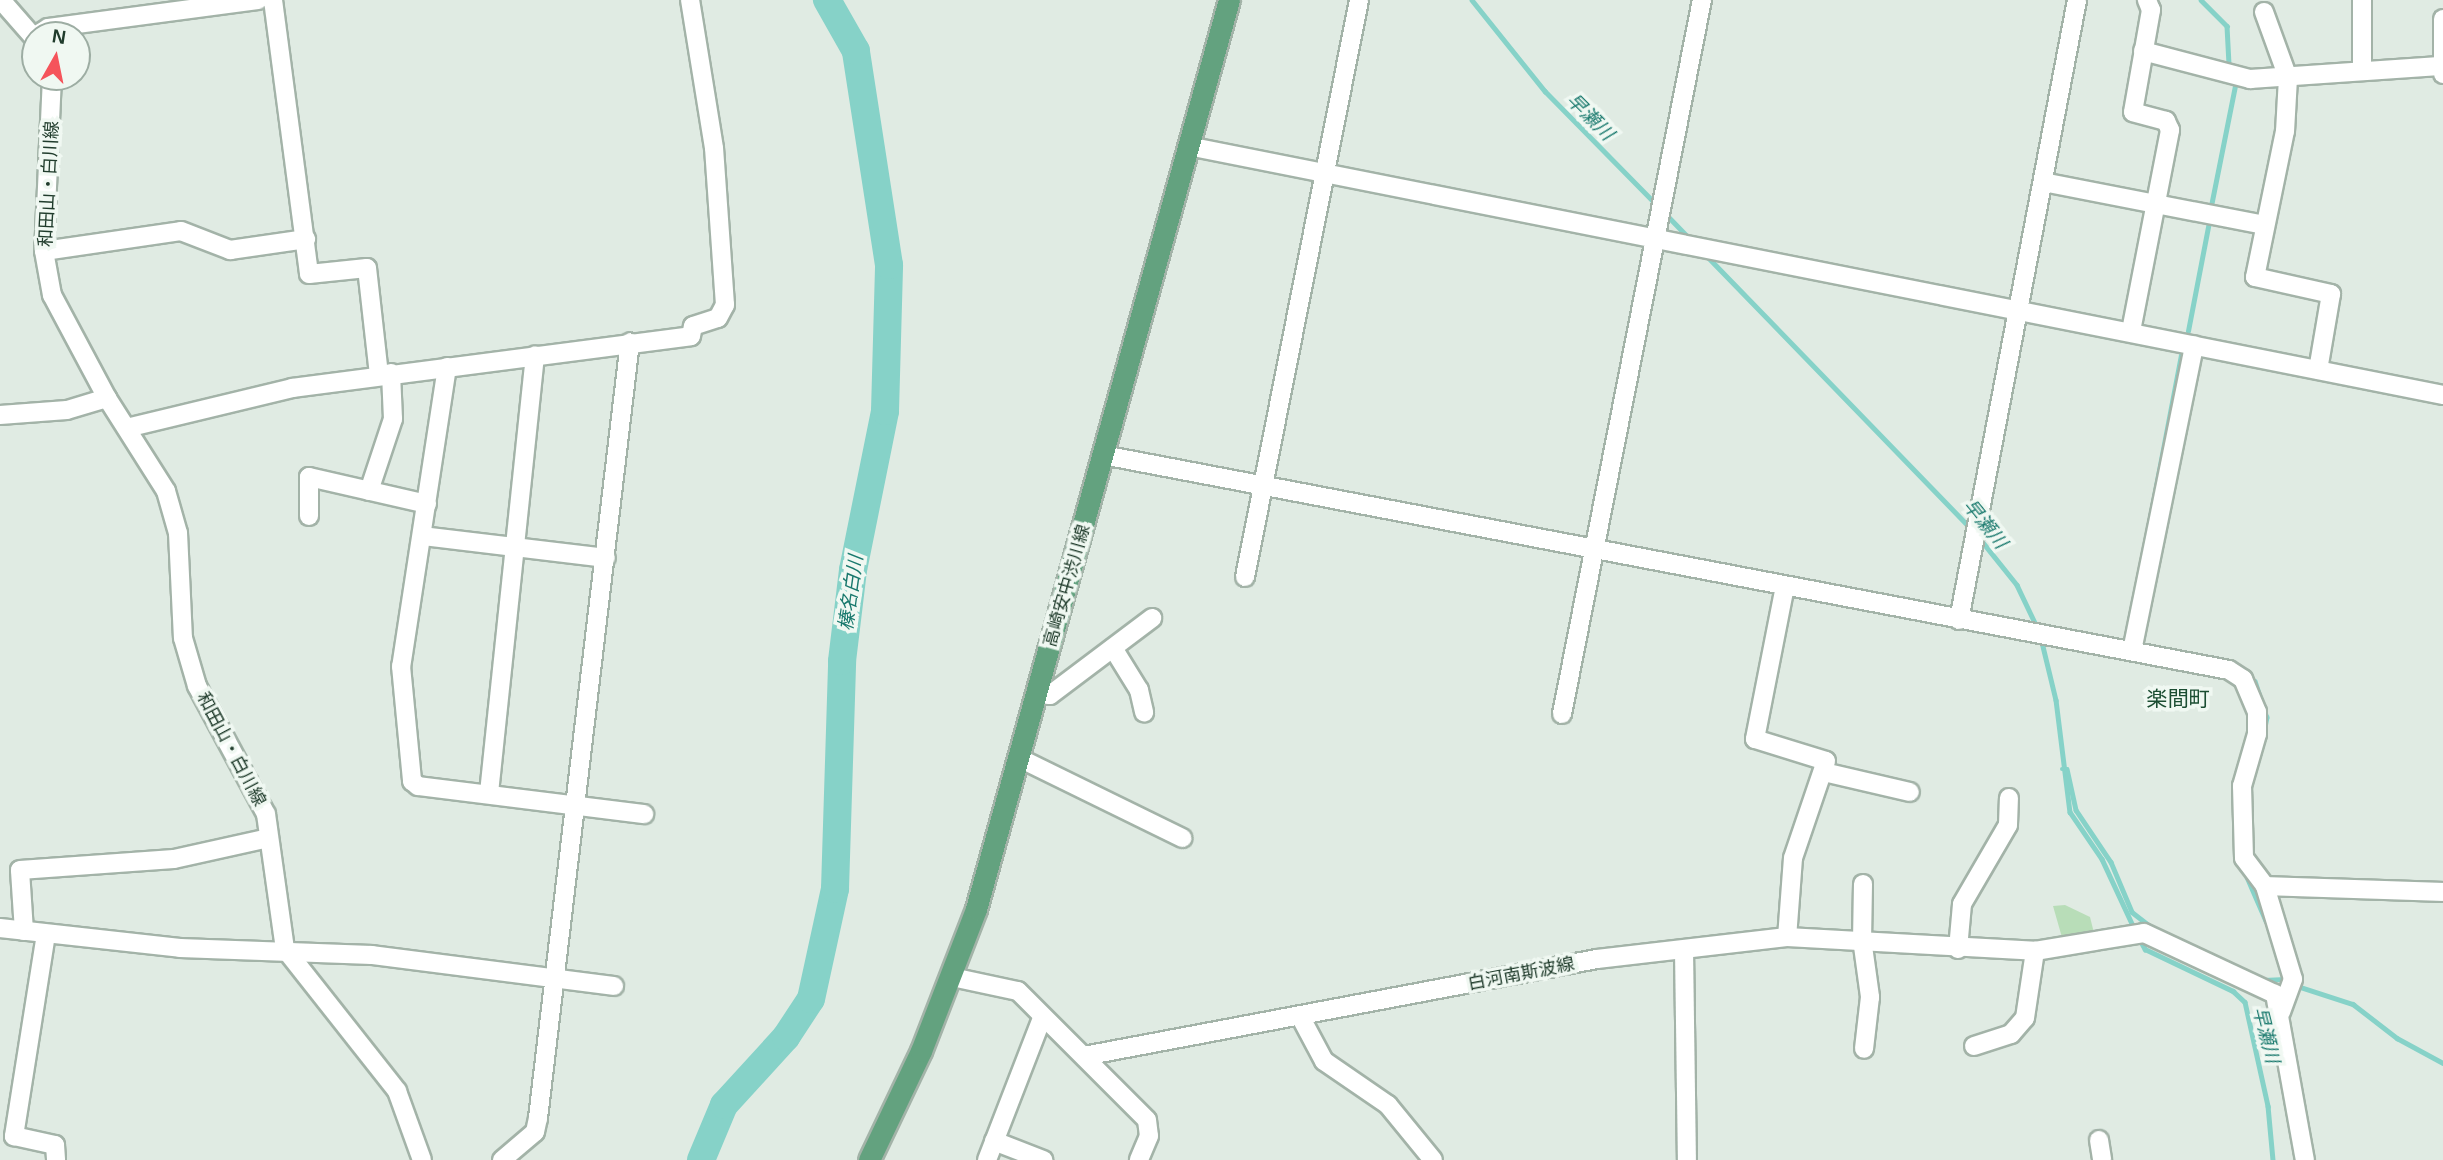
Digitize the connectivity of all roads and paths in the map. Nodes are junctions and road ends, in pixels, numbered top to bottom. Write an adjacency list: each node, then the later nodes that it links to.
1 (1, 0): 13 (street)
2 (258, 0): 14 (street)
3 (273, 0): 26 (street)
4 (690, 0): 30 (street)
5 (1229, 0): 20 (main road, 高崎安中渋川線)
6 (1359, 0): 21 (street)
7 (1702, 0): 25 (street)
8 (2077, 0): 22 (street)
9 (2147, 0): 15 (street)
10 (2362, 0): 17 (street)
11 (2263, 12): 18 (street)
12 (2443, 19): 16 (street)
13 (21, 22)
14 (91, 22)
15 (2143, 51): 18 (street); 23 (street)
16 (2442, 70): 17 (street)
17 (2362, 71): 18 (street)
18 (2288, 78): 24 (street)
19 (51, 91): 27 (street, 和田山・白川線)
20 (1188, 146): 21 (street); 40 (main road, 高崎安中渋川線)
21 (1325, 173): 25 (street); 41 (street)
22 (2042, 183): 23 (street); 28 (street)
23 (2155, 204): 24 (street); 29 (street)
24 (2264, 225): 34 (street)
25 (1657, 233): 28 (street); 47 (street)
26 (306, 239): 27 (street); 35 (street)
27 (44, 251): 37 (street, 和田山・白川線)
28 (2020, 310): 29 (street); 52 (street)
29 (2131, 331): 31 (street)
30 (629, 342): 32 (street); 48 (street)
31 (2194, 345): 34 (street); 54 (street)
32 (535, 355): 33 (street); 46 (street)
33 (447, 367): 35 (street); 43 (street)
34 (2318, 370): 36 (street)
35 (385, 374): 39 (street); 42 (street)
36 (2443, 395)
37 (107, 398): 38 (street); 39 (street, 和田山・白川線)
38 (0, 415)
39 (127, 428): 65 (street, 和田山・白川線)
40 (1103, 455): 41 (street); 55 (main road, 高崎安中渋川線)
41 (1264, 486): 47 (street); 49 (street)
42 (369, 491): 43 (street); 44 (street)
43 (427, 504): 45 (street)
44 (309, 516)
45 (422, 536): 46 (street); 61 (street)
46 (516, 547): 48 (street); 61 (street)
47 (1594, 550): 50 (street); 57 (street)
48 (606, 558): 63 (street)
49 (1245, 577)
50 (1784, 586): 52 (street); 59 (street)
51 (1152, 618): 53 (street)
52 (1959, 620): 54 (street)
53 (1113, 648): 55 (street); 56 (street)
54 (2132, 651): 68 (street)
55 (1037, 694): 58 (main road, 高崎安中渋川線)
56 (1144, 712)
57 (1562, 714)
58 (1019, 758): 66 (street); 79 (main road, 高崎安中渋川線)
59 (1824, 772): 60 (street); 73 (street)
60 (1910, 792)
61 (489, 793): 63 (street)
62 (2009, 798): 76 (street)
63 (578, 805): 64 (street); 80 (street)
64 (644, 814)
65 (269, 838): 71 (street); 75 (street, 和田山・白川線)
66 (1182, 838)
67 (1863, 884): 74 (street)
68 (2265, 886): 69 (street); 82 (street)
69 (2443, 892)
70 (0, 928): 71 (street)
71 (24, 931): 72 (street)
72 (46, 934): 75 (street); 90 (street)
73 (1787, 937): 74 (street, 白河南斯波線); 77 (street, 白河南斯波線)
74 (1862, 939): 76 (street, 白河南斯波線); 86 (street)
75 (285, 949): 80 (street); 91 (street)
76 (1958, 949): 78 (street, 白河南斯波線)
77 (1684, 950): 83 (street, 白河南斯波線); 98 (street)
78 (2035, 951): 82 (street, 白河南斯波線); 85 (street)
79 (952, 976): 84 (street); 93 (main road, 高崎安中渋川線)
80 (557, 979): 81 (street); 92 (street)
81 (614, 986)
82 (2281, 1012): 100 (street)
83 (1300, 1016): 87 (street, 白河南斯波線); 97 (street)
84 (1042, 1018): 87 (street); 89 (street)
85 (1974, 1045)
86 (1864, 1048)
87 (1084, 1056): 96 (street)
88 (2099, 1140): 99 (street)
89 (995, 1141): 94 (street); 95 (street)
90 (56, 1160)
91 (422, 1160)
92 (502, 1160)
93 (869, 1160)
94 (987, 1160)
95 (1043, 1160)
96 (1139, 1160)
97 (1433, 1160)
98 (1687, 1160)
99 (2102, 1160)
100 (2305, 1160)

